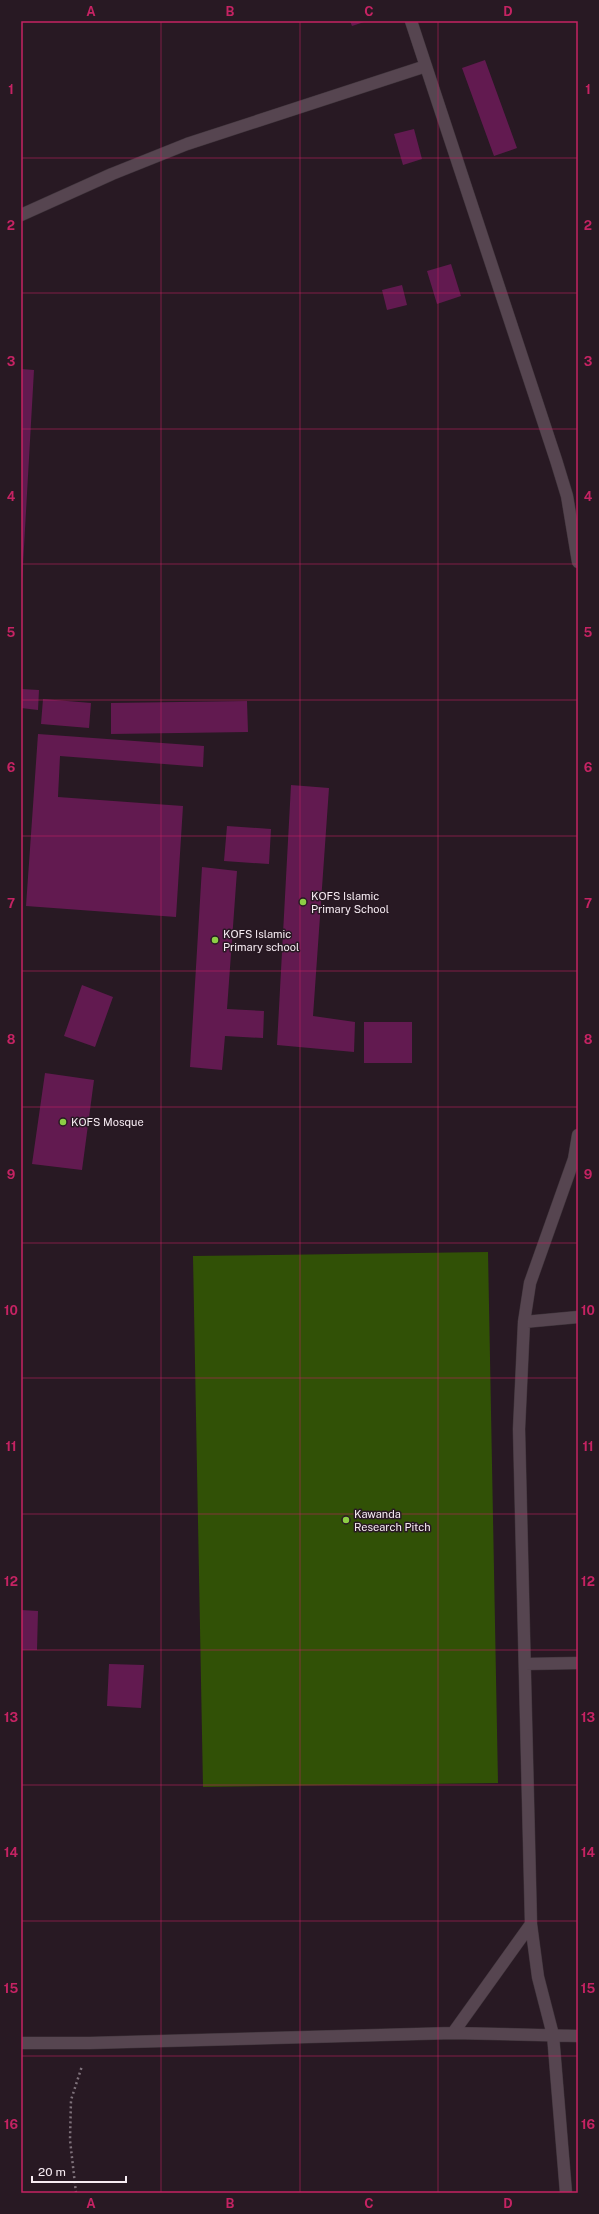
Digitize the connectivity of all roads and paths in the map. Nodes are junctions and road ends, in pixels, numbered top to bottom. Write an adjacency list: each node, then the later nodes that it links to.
1 (411, 21): 2 (street)
2 (426, 66): 3 (street); 4 (street)
3 (21, 216)
4 (573, 495): 5 (street)
5 (578, 562)
6 (578, 1135): 8 (street)
7 (578, 1317): 8 (street)
8 (524, 1322): 10 (street)
9 (578, 1663): 10 (street)
10 (525, 1664): 11 (street)
11 (531, 1924): 12 (street); 13 (street)
12 (453, 2033): 13 (street); 16 (street)
13 (553, 2035): 14 (street); 18 (street)
14 (578, 2036)
15 (21, 2043): 16 (street)
16 (90, 2043): 17 (path)
17 (76, 2193)
18 (566, 2193)

